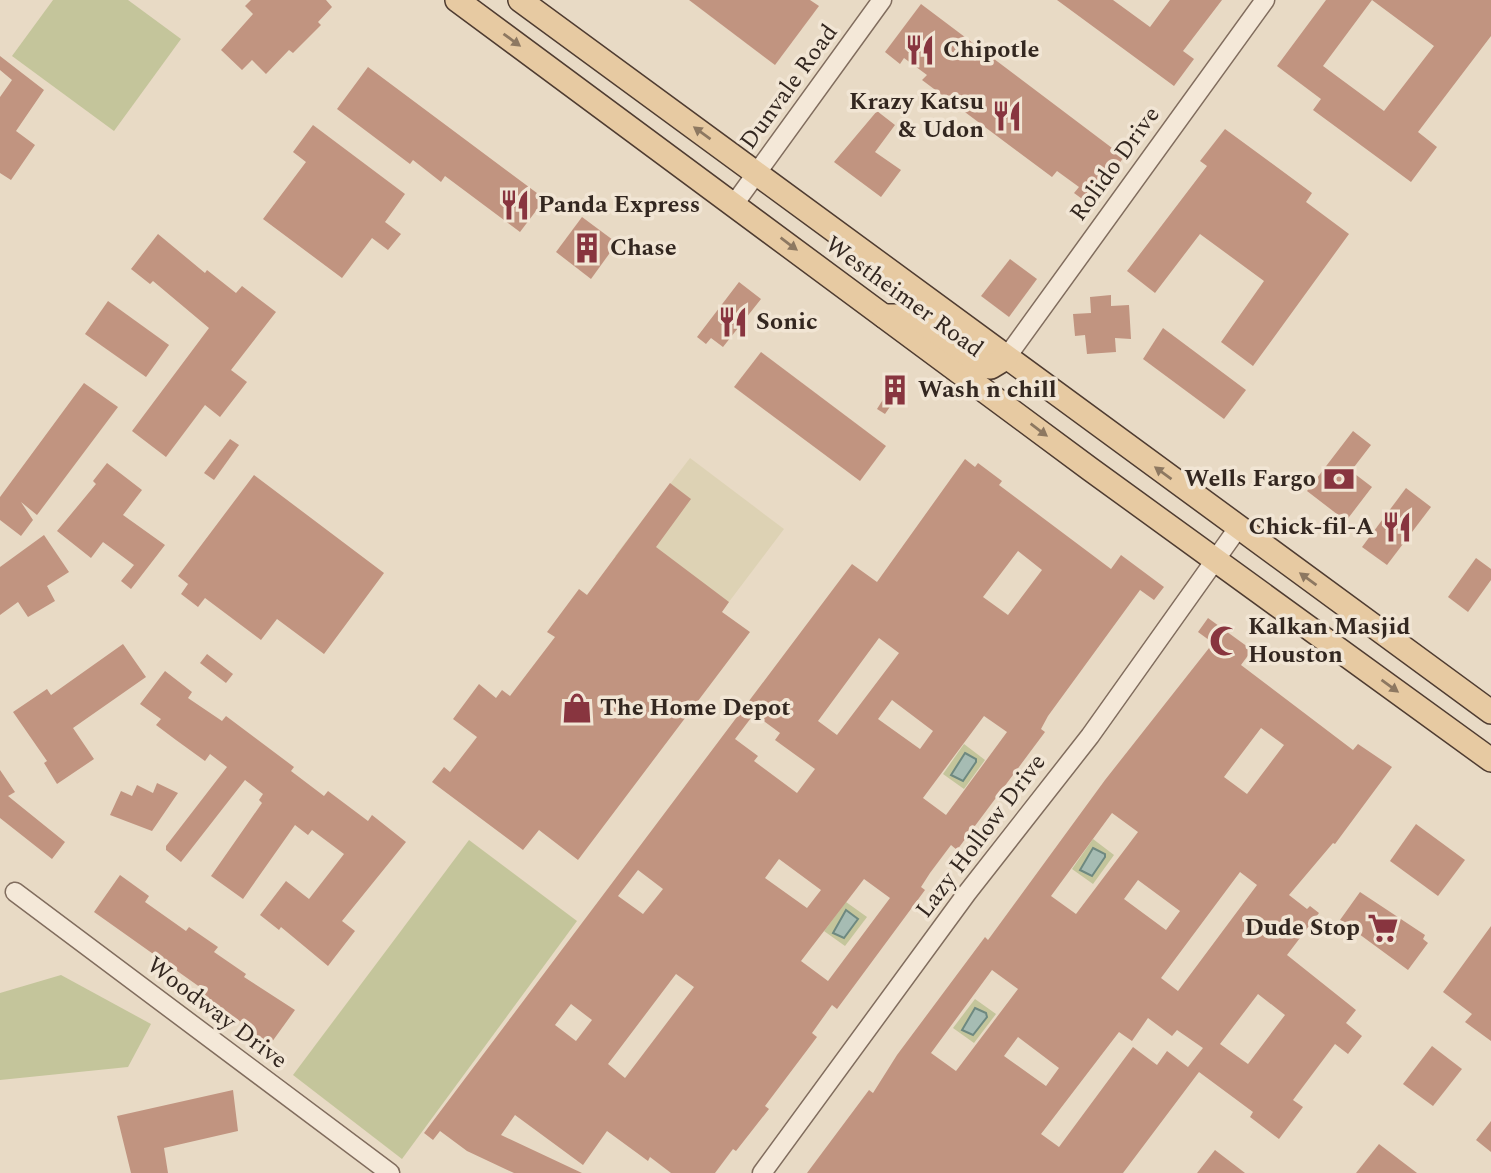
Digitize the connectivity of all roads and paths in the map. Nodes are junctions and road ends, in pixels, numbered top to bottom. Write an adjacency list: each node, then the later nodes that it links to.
1 (457, 0): 6 (main road, Westheimer Road, one-way to 6)
2 (520, 0): 5 (main road, Westheimer Road, one-way to 2)
3 (882, 0): 5 (street, Dunvale Road)
4 (1265, 0): 8 (street, Rolido Drive)
5 (757, 173): 6 (street, Dunvale Road); 8 (main road, Westheimer Road)
6 (735, 203): 7 (main road, Westheimer Road, one-way to 7)
7 (884, 316): 8 (main road); 10 (main road, Westheimer Road, one-way to 10)
8 (1006, 358): 9 (main road, Westheimer Road, one-way to 8)
9 (1238, 528): 10 (street, Lazy Hollow Drive); 11 (main road, Westheimer Road, one-way to 9)
10 (1215, 561): 12 (main road, Westheimer Road, one-way to 12); 15 (street, Lazy Hollow Drive)
11 (1491, 712)
12 (1491, 760)
13 (16, 892): 14 (street, Woodway Drive)
14 (390, 1173)
15 (762, 1173)

